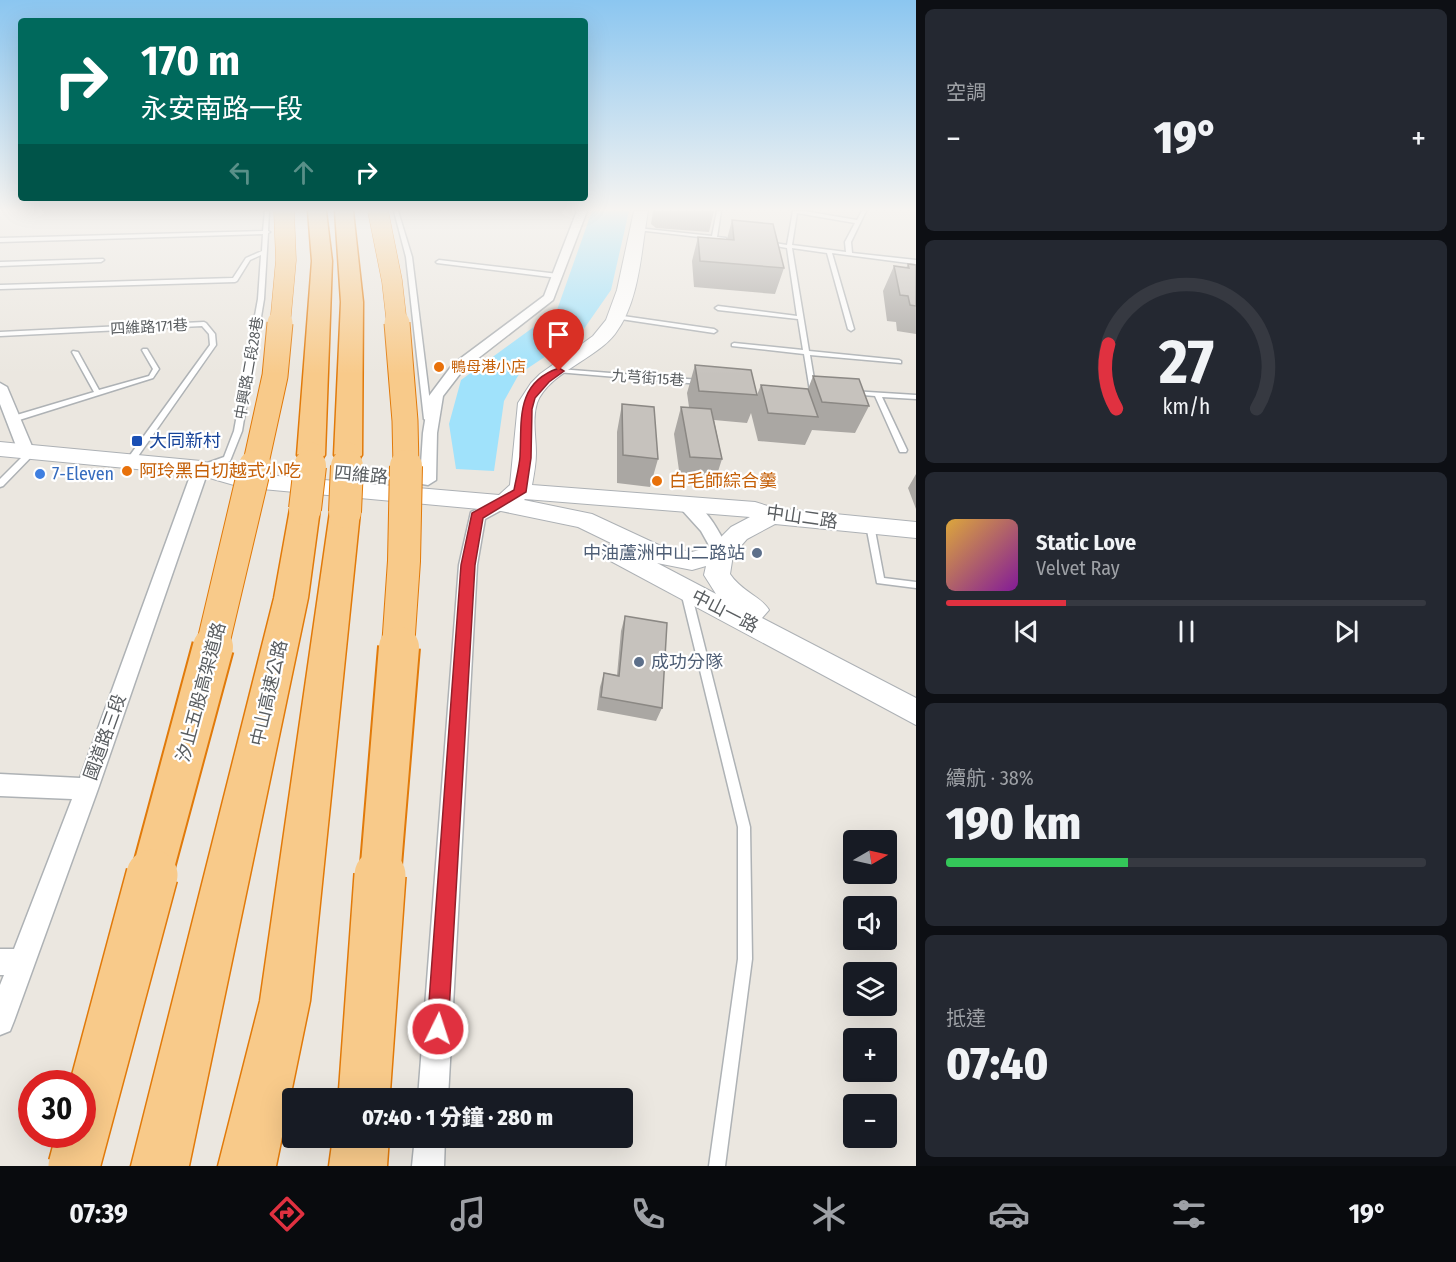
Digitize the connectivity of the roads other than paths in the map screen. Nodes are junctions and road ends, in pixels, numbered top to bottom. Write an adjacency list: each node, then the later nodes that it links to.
1 (244, 265): 14 (lane)
2 (264, 265): 42 (lane, 中興路二段28巷)
3 (285, 265): 64 (highway, 汐止五股高架道路, bridge)
4 (322, 265): 47 (highway, 中山高速公路, bridge)
5 (352, 265): 47 (highway, 中山高速公路, bridge)
6 (389, 265): 60 (highway, bridge)
7 (410, 265): 37 (lane)
8 (468, 265): 13 (lane)
9 (562, 265): 13 (street)
10 (630, 265): 16 (main road)
11 (792, 265): 17 (lane)
12 (833, 265): 18 (lane)
13 (558, 276): 37 (street)
14 (0, 287)
15 (718, 308): 17 (lane)
16 (616, 317): 19 (lane); 26 (main road)
17 (801, 318): 23 (lane)
18 (851, 329)
19 (714, 331)
20 (0, 334): 41 (lane, 四維路171巷)
21 (734, 345): 23 (lane)
22 (144, 350): 33 (lane)
23 (806, 351): 25 (lane); 30 (lane)
24 (75, 352): 33 (lane)
25 (899, 362)
26 (559, 371): 27 (lane, 九芎街15巷); 45 (main road)
27 (709, 383)
28 (0, 387): 36 (street)
29 (801, 390): 30 (lane)
30 (813, 391): 31 (lane)
31 (824, 391)
32 (845, 392): 34 (lane)
33 (98, 394): 36 (lane)
34 (877, 394): 35 (lane); 39 (lane)
35 (916, 397)
36 (13, 419): 40 (street)
37 (430, 433): 43 (street)
38 (0, 448): 40 (main road, 四維路)
39 (903, 450)
40 (29, 451): 41 (main road, 四維路); 44 (lane)
41 (131, 460): 42 (main road, 四維路)
42 (201, 468): 43 (main road, 四維路); 45 (main road, 四維路); 57 (street, 國道路三段)
43 (428, 480): 45 (main road, 四維路)
44 (0, 484)
45 (518, 502): 46 (main road, 中山二路); 51 (main road, 中山一路); 53 (main road, 中山一路); 61 (street)
46 (688, 506): 48 (main road, 中山二路); 51 (street)
47 (325, 510): 65 (highway, 中山高速公路); 66 (highway, 中山高速公路)
48 (772, 516): 49 (main road, 中山二路); 51 (main road, 中山一路)
49 (870, 525): 50 (main road, 中山二路); 52 (lane)
50 (916, 530)
51 (721, 552): 54 (main road, 中山一路)
52 (916, 585)
53 (686, 590): 55 (main road, 中山一路); 69 (lane)
54 (916, 693)
55 (916, 712)
56 (0, 786): 57 (street)
57 (87, 789): 58 (street, 國道路三段)
58 (11, 963): 59 (street, 國道路三段)
59 (3, 1013)
60 (365, 1088)
61 (434, 1088)
62 (360, 1148): 67 (highway)
63 (429, 1148): 68 (street)
64 (74, 1166)
65 (160, 1166)
66 (246, 1166)
67 (358, 1166)
68 (428, 1166)
69 (717, 1166)

